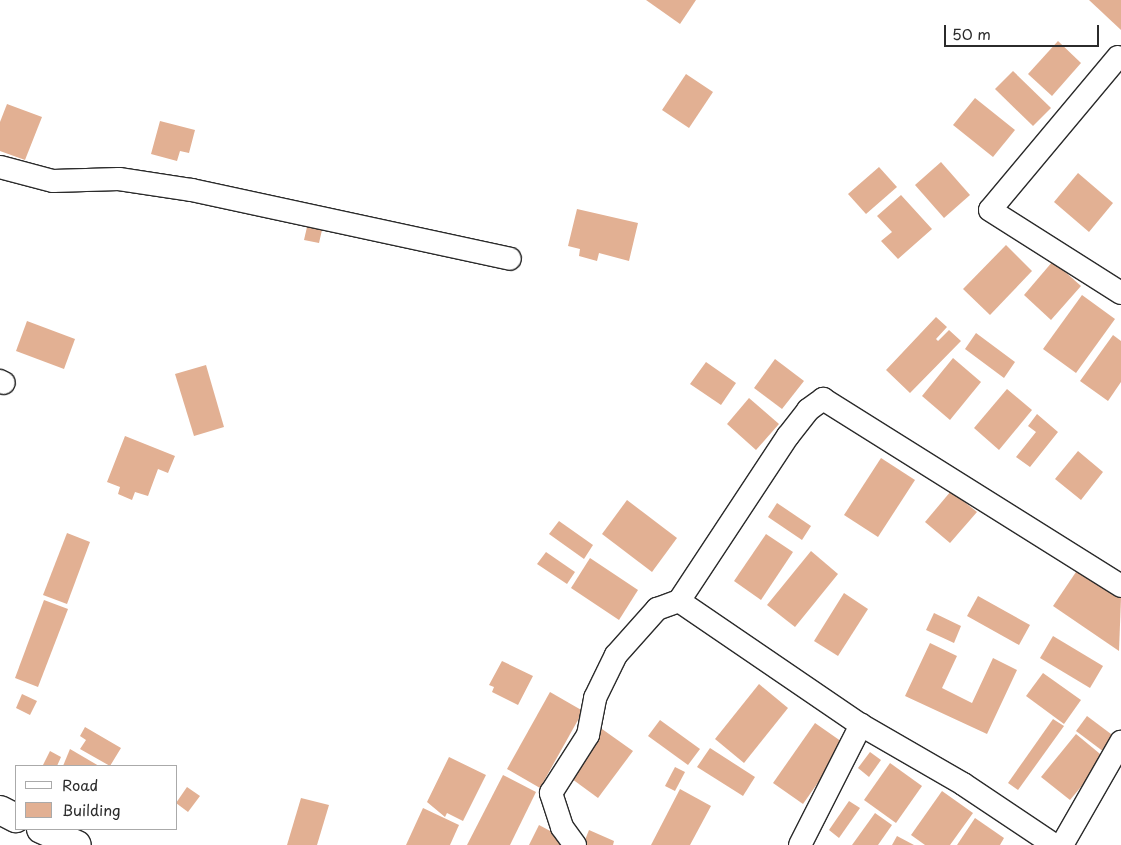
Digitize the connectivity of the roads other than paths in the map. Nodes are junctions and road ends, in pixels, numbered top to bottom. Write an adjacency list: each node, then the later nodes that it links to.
1 (1118, 57): 4 (street)
2 (0, 167): 3 (street)
3 (510, 259)
4 (1121, 293)
5 (1121, 586): 6 (street)
6 (679, 601): 7 (street); 13 (street)
7 (861, 725): 14 (street); 15 (street)
8 (1121, 742): 16 (street)
9 (0, 810): 10 (main road)
10 (15, 818)
11 (43, 830): 12 (main road)
12 (77, 845)
13 (575, 845)
14 (800, 845)
15 (1054, 845)
16 (1062, 845)

